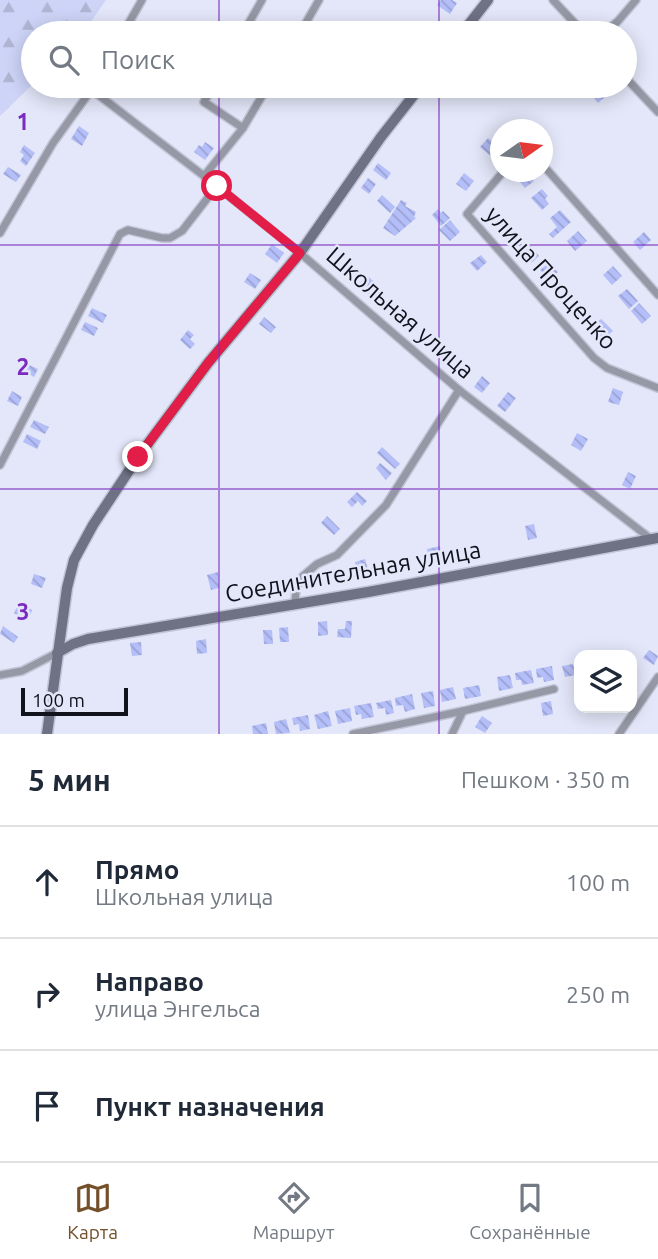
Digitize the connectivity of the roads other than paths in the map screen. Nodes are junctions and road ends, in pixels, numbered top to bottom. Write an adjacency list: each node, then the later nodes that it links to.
1 (142, 0): 7 (street)
2 (262, 0): 8 (street)
3 (320, 0): 9 (street)
4 (488, 0): 10 (street)
5 (553, 0): 11 (street)
6 (636, 0): 12 (street)
7 (130, 21)
8 (250, 21)
9 (307, 21)
10 (471, 21)
11 (573, 21)
12 (618, 21)
13 (637, 90): 19 (street)
14 (86, 98): 25 (street)
15 (106, 98): 21 (street, Школьная улица)
16 (206, 98): 20 (street)
17 (261, 98): 20 (street)
18 (412, 98): 26 (street)
19 (658, 112)
20 (243, 128): 21 (street)
21 (204, 176): 24 (street, Школьная улица)
22 (553, 176): 27 (street)
23 (494, 182): 28 (street, улица Проценко)
24 (217, 186): 26 (street, Школьная улица); 30 (street)
25 (0, 233)
26 (300, 253): 29 (street, Школьная улица); 33 (street)
27 (658, 295)
28 (658, 388)
29 (459, 390): 31 (street, Школьная улица); 32 (street)
30 (0, 465)
31 (655, 538): 32 (street, Соединительная улица)
32 (295, 604): 33 (street, Соединительная улица)
33 (57, 653): 34 (street); 38 (street)
34 (0, 675)
35 (658, 677): 41 (street)
36 (554, 689): 37 (street)
37 (463, 711): 39 (street); 40 (street)
38 (47, 734)
39 (353, 734)
40 (452, 734)
41 (619, 734)

